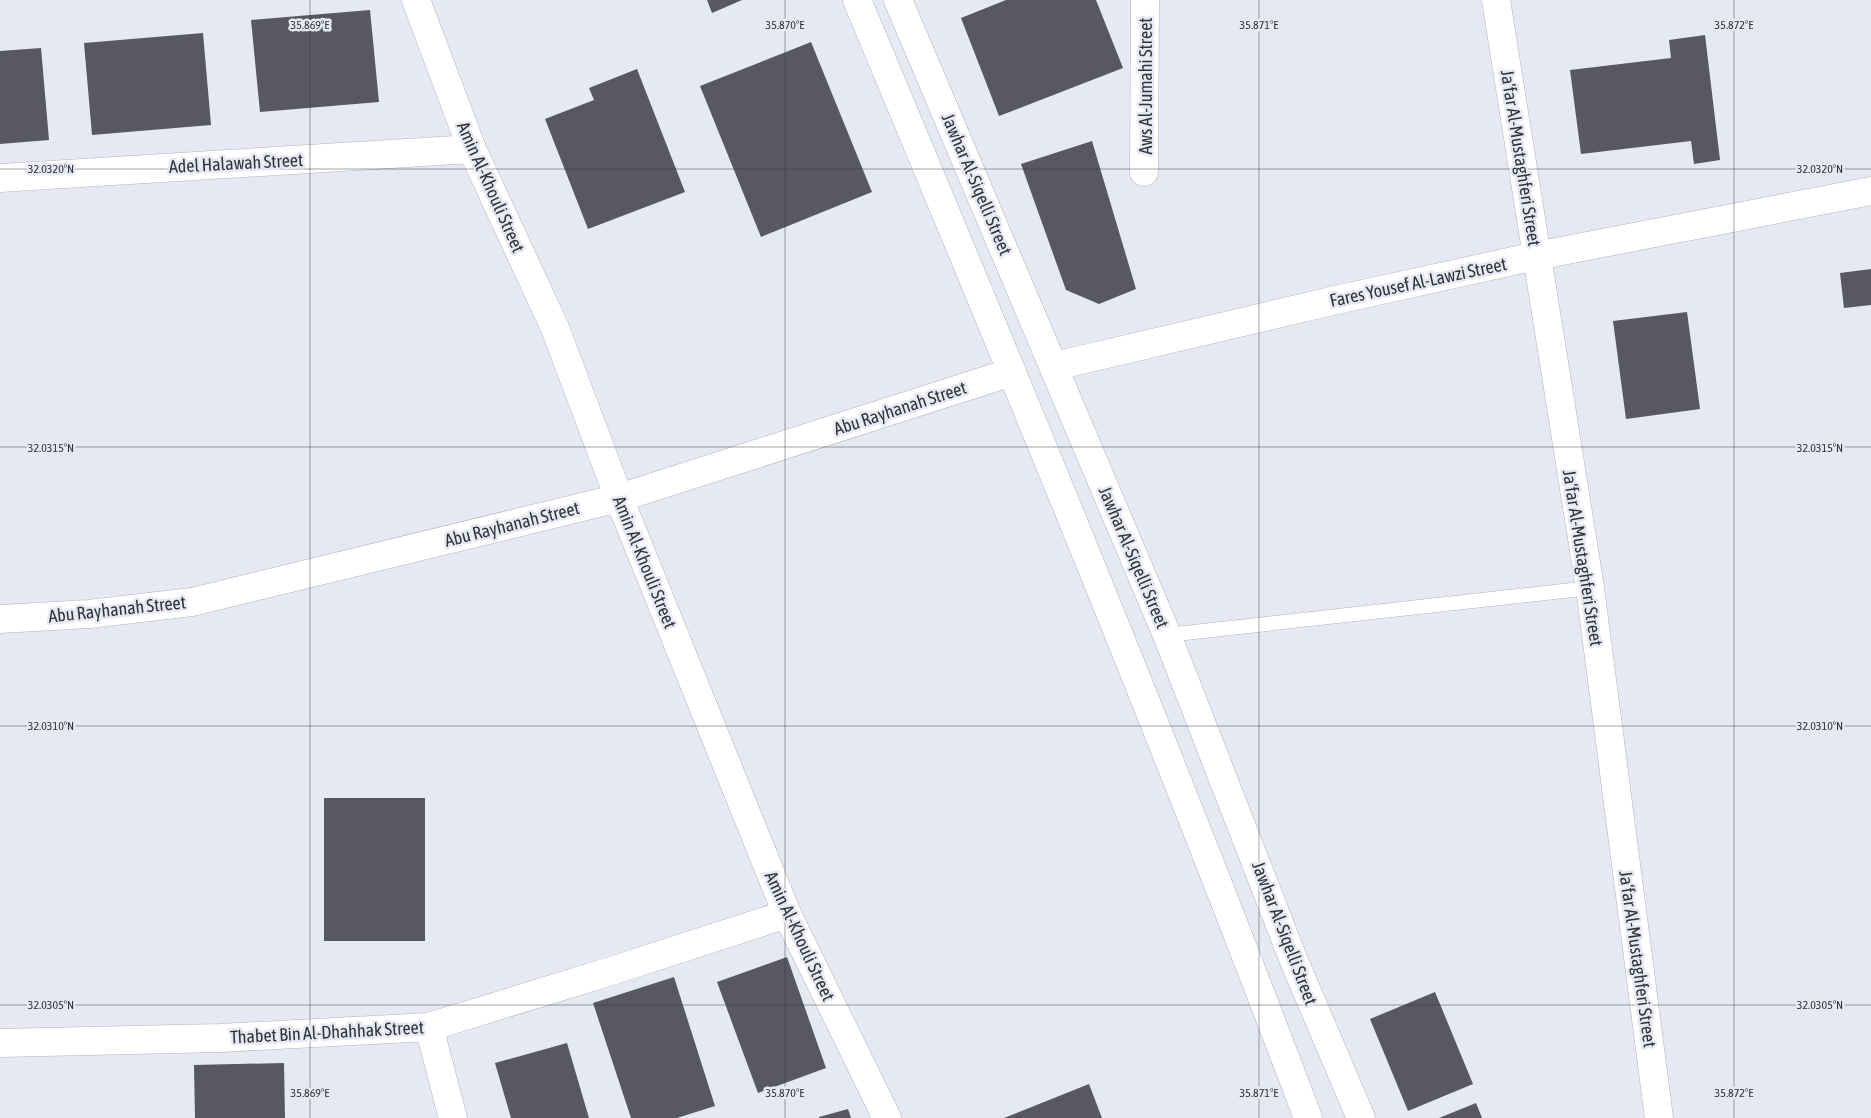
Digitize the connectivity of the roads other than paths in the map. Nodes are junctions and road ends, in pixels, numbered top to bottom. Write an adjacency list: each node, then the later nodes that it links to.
1 (416, 0): 6 (street, Amin Al-Khouli Street)
2 (856, 0): 12 (street)
3 (898, 0): 11 (street, Jawhar Al-Siqelli Street)
4 (1145, 0): 7 (street, Aws Al-Jumahi Street)
5 (1496, 0): 10 (street, Ja‘far Al-Mustaghferi Street)
6 (472, 149): 8 (street, Adel Halawah Street); 13 (street, Amin Al-Khouli Street)
7 (1144, 172)
8 (0, 178)
9 (1871, 191): 10 (street, Fares Yousef Al-Lawzi Street)
10 (1536, 256): 11 (street, Fares Yousef Al-Lawzi Street); 14 (street, Ja‘far Al-Mustaghferi Street)
11 (1055, 366): 16 (street, Jawhar Al-Siqelli Street)
12 (1012, 372): 13 (street, Abu Rayhanah Street); 22 (street)
13 (619, 498): 15 (street, Abu Rayhanah Street); 17 (street, Amin Al-Khouli Street)
14 (1590, 588): 16 (lane); 24 (street, Ja‘far Al-Mustaghferi Street)
15 (0, 619)
16 (1167, 635): 23 (street, Jawhar Al-Siqelli Street)
17 (786, 914): 18 (street, Thabet Bin Al-Dhahhak Street); 21 (street, Amin Al-Khouli Street)
18 (429, 1028): 19 (street, Thabet Bin Al-Dhahhak Street); 20 (street)
19 (0, 1043)
20 (453, 1118)
21 (887, 1118)
22 (1308, 1118)
23 (1361, 1118)
24 (1659, 1118)

